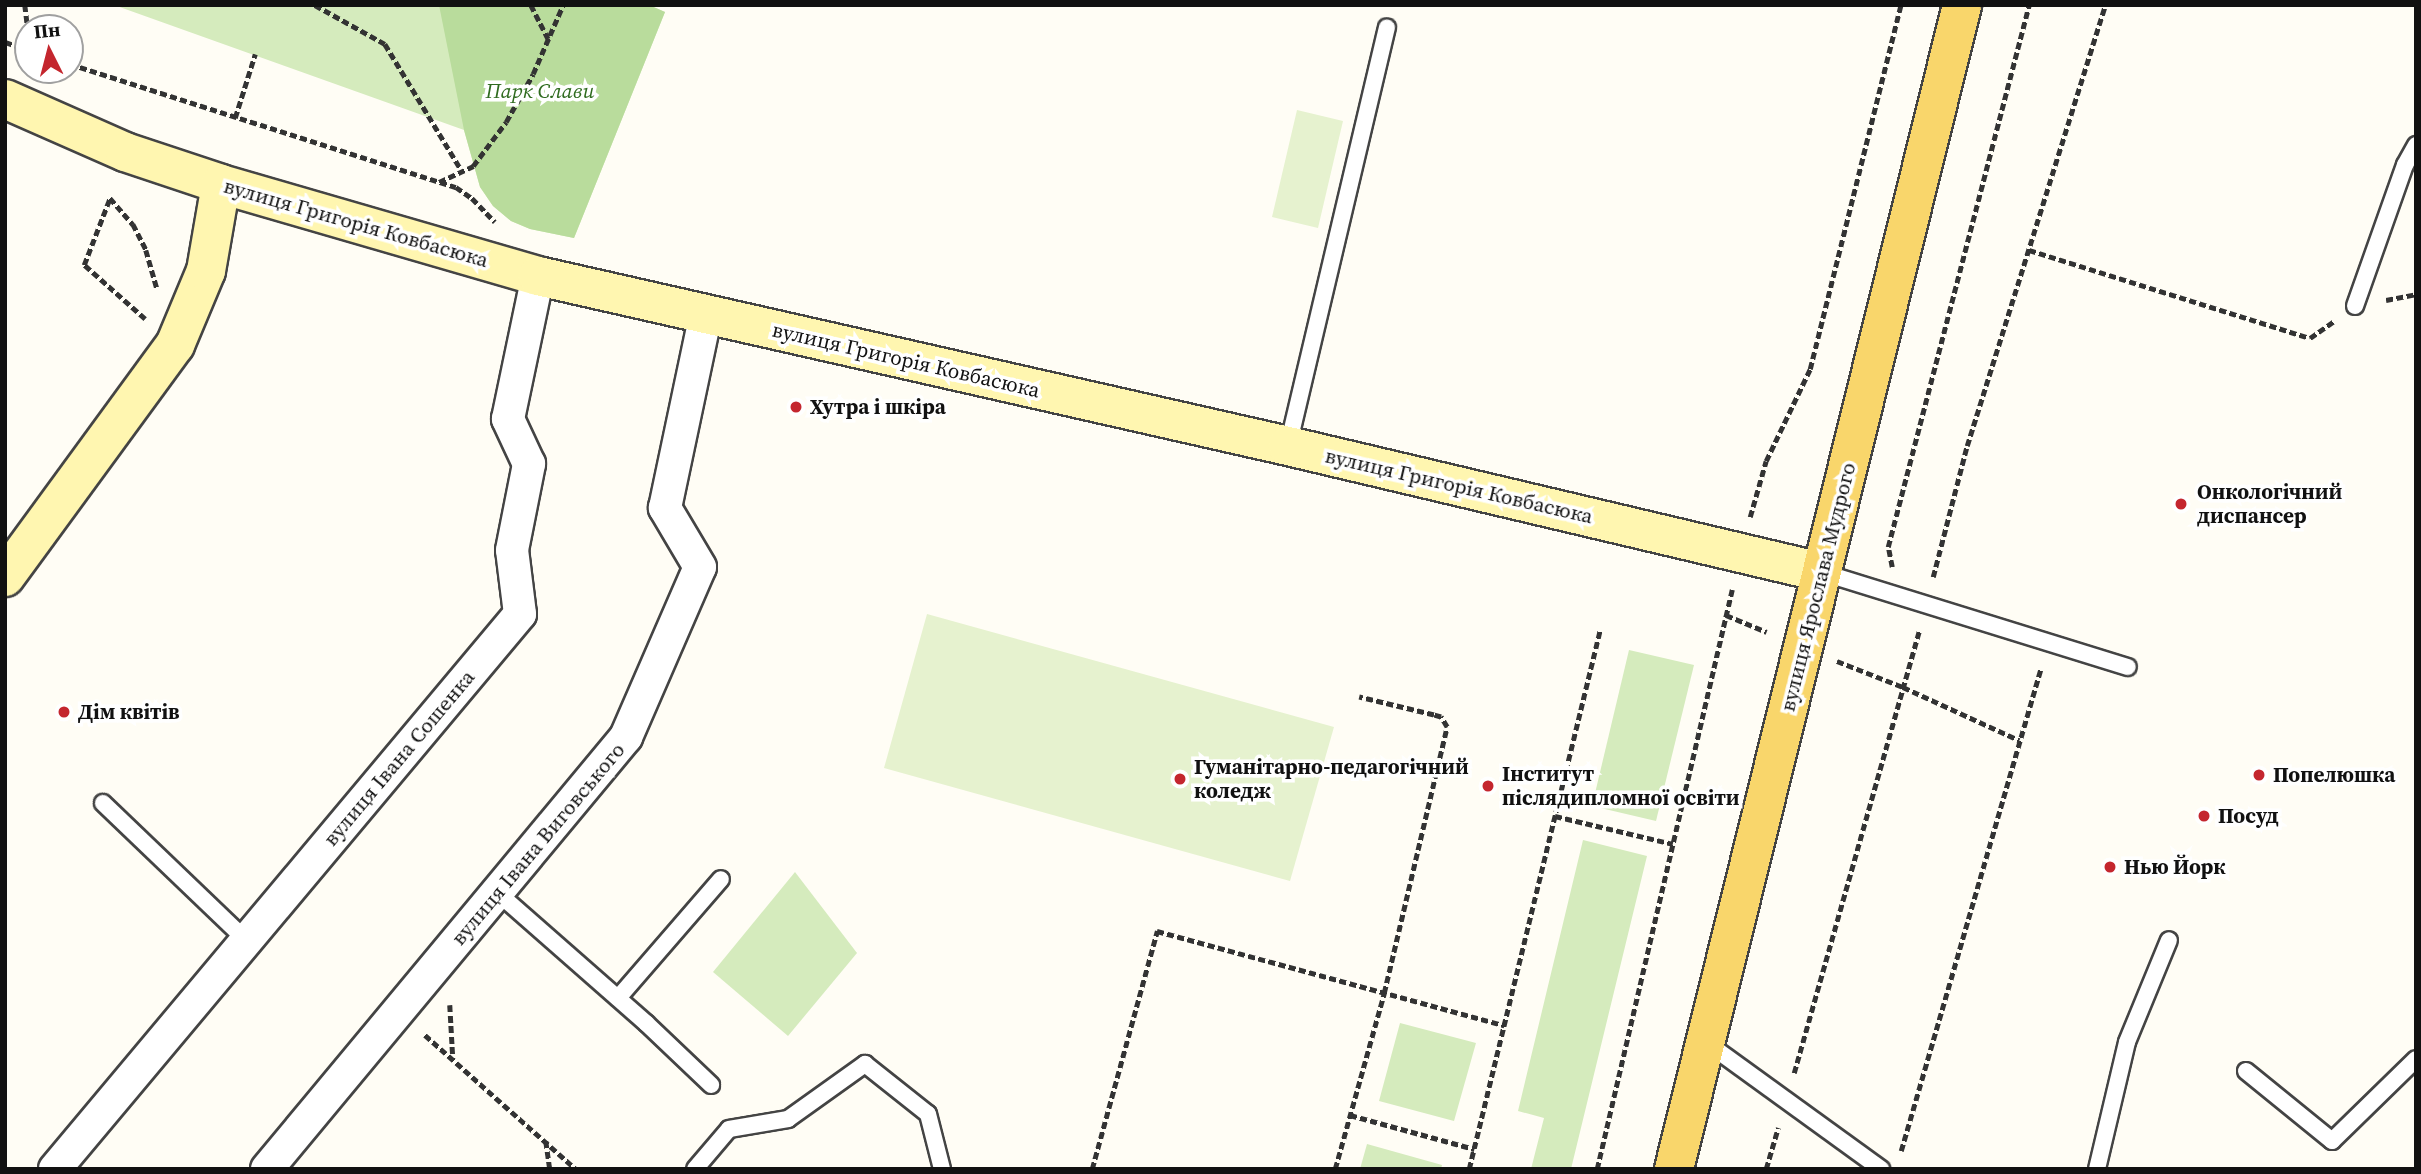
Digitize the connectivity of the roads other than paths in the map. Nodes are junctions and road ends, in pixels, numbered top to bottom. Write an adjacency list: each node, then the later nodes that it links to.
1 (1962, 5): 10 (main road, вулиця Ярослава Мудрого)
2 (1387, 28): 9 (lane)
3 (5, 99): 5 (street, вулиця Григорія Ковбасюка)
4 (2416, 145): 7 (lane)
5 (221, 184): 6 (street, вулиця Григорія Ковбасюка); 11 (street)
6 (538, 276): 8 (street, вулиця Григорія Ковбасюка); 16 (street, вулиця Івана Сошенка)
7 (2355, 306)
8 (706, 314): 9 (street, вулиця Григорія Ковбасюка); 15 (street, вулиця Івана Виговського)
9 (1288, 446): 10 (street, вулиця Григорія Ковбасюка)
10 (1821, 572): 12 (lane); 19 (main road, вулиця Ярослава Мудрого)
11 (5, 577)
12 (2127, 667)
13 (103, 803): 16 (lane)
14 (721, 879): 18 (lane)
15 (498, 893): 18 (lane); 24 (street, вулиця Івана Виговського)
16 (246, 940): 23 (street, вулиця Івана Сошенка)
17 (2169, 940): 29 (lane)
18 (618, 998): 22 (lane)
19 (1705, 1041): 27 (main road, вулиця Ярослава Мудрого); 28 (lane)
20 (2416, 1059): 21 (lane)
21 (2246, 1071)
22 (711, 1085)
23 (55, 1169)
24 (267, 1169)
25 (695, 1169): 26 (lane)
26 (942, 1169)
27 (1674, 1169)
28 (1881, 1169)
29 (2097, 1169)

